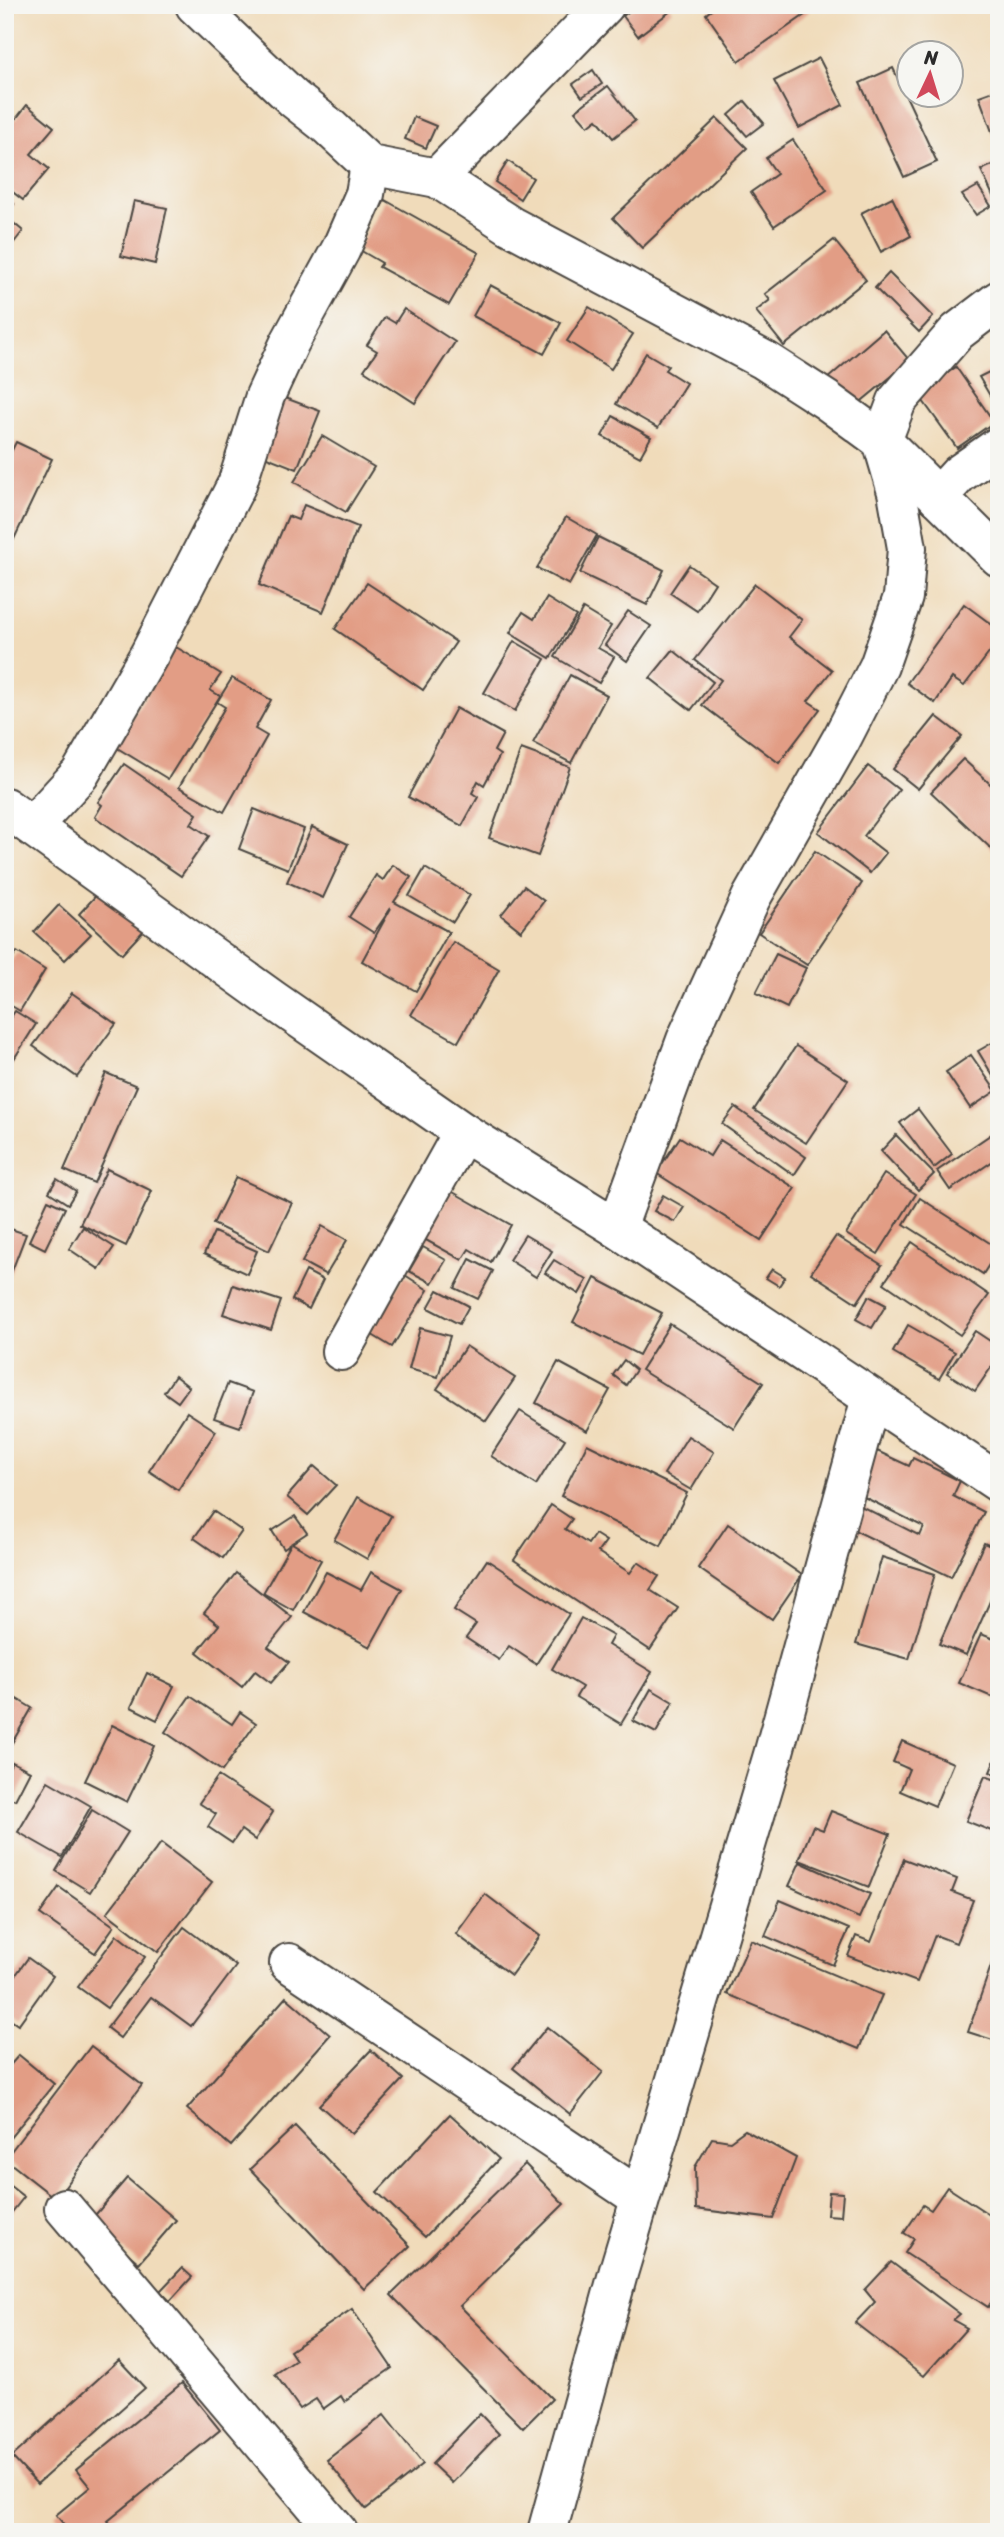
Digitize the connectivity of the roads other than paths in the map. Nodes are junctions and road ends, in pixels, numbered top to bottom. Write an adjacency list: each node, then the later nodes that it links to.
1 (195, 5): 3 (street)
2 (605, 5): 4 (street)
3 (370, 165): 4 (street); 10 (street)
4 (437, 178): 6 (street)
5 (999, 300): 6 (street)
6 (882, 442): 8 (street); 12 (street)
7 (999, 446): 8 (street)
8 (939, 497): 9 (street)
9 (999, 557)
10 (18, 816): 11 (street)
11 (463, 1132): 12 (street); 13 (street)
12 (617, 1228): 14 (street)
13 (341, 1351)
14 (871, 1398): 15 (street); 17 (street)
15 (999, 1483)
16 (289, 1963): 17 (street)
17 (640, 2198): 20 (street)
18 (64, 2208): 19 (street)
19 (338, 2532)
20 (547, 2532)

